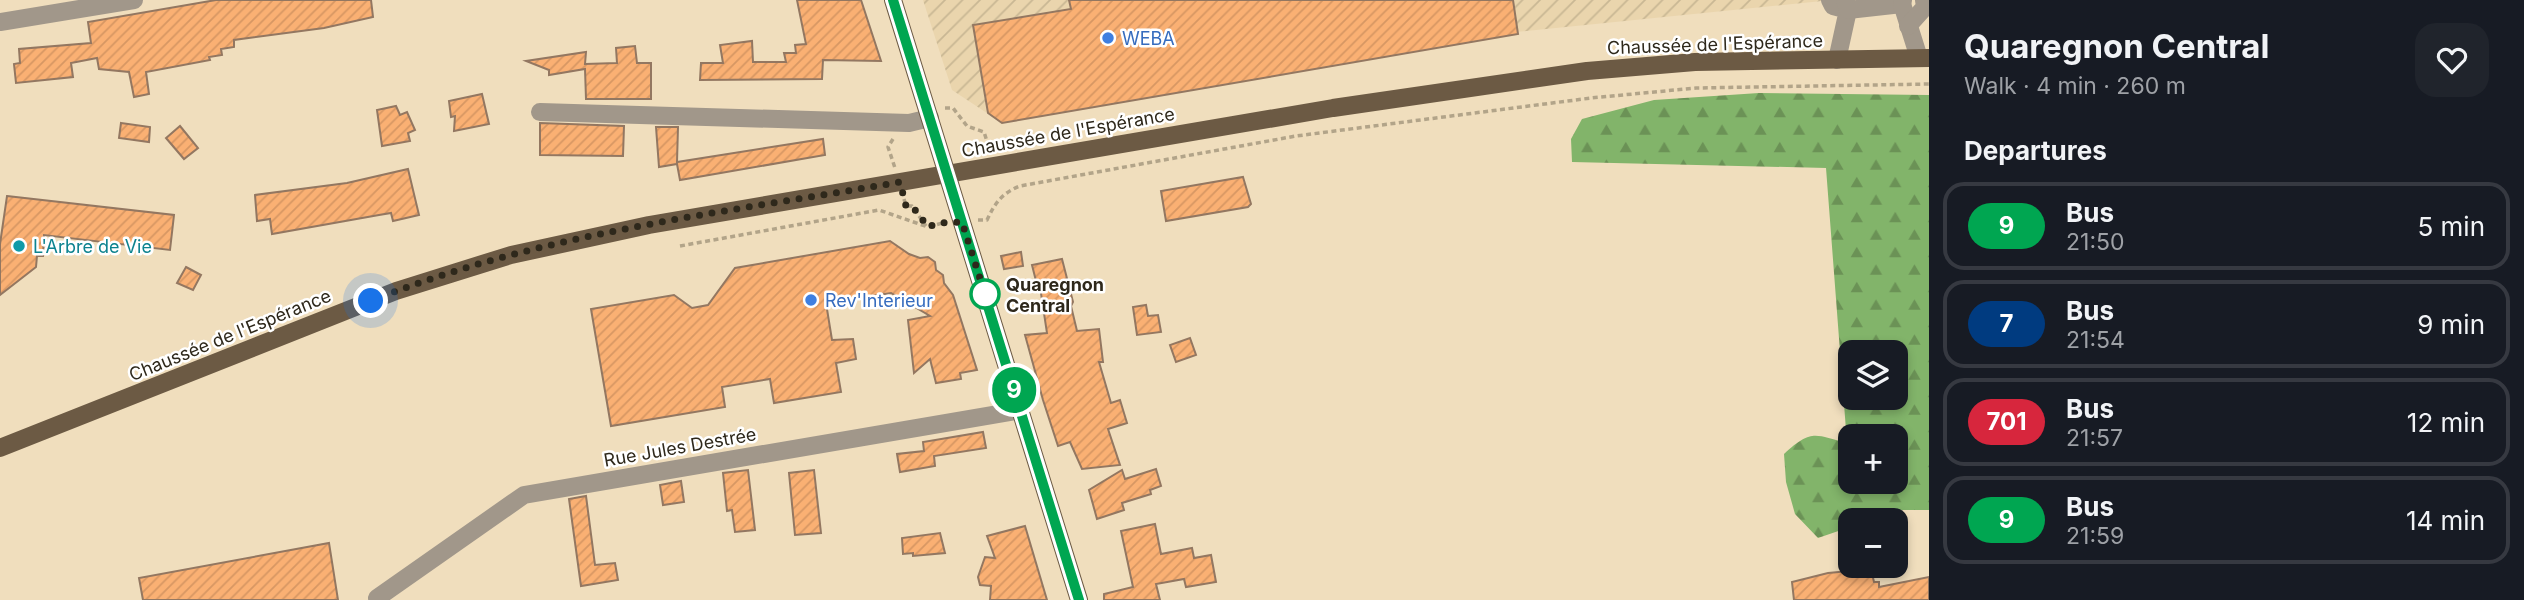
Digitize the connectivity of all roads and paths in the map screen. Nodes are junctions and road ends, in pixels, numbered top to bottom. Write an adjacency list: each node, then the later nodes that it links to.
1 (134, 0): 6 (street)
2 (893, 0): 14 (main road)
3 (1830, 0): 7 (street)
4 (1924, 0): 9 (street)
5 (1902, 2): 7 (street); 9 (street)
6 (92, 3): 8 (street)
7 (1846, 5): 11 (street)
8 (0, 22)
9 (1908, 26): 10 (street)
10 (1924, 58): 11 (main road, Chaussée de l'Espérance)
11 (1837, 60): 16 (main road, Chaussée de l'Espérance)
12 (1929, 84): 19 (path)
13 (540, 112): 15 (street)
14 (929, 113): 15 (street); 16 (path); 17 (main road)
15 (902, 122): 18 (path)
16 (995, 165): 17 (main road, Chaussée de l'Espérance); 19 (path)
17 (948, 174): 18 (main road, Chaussée de l'Espérance); 20 (main road)
18 (900, 182): 21 (path); 24 (main road, Chaussée de l'Espérance)
19 (1006, 192): 20 (path)
20 (962, 222): 21 (path); 23 (main road)
21 (928, 227): 22 (path)
22 (680, 246)
23 (1021, 410): 25 (street, Rue Jules Destrée); 26 (main road)
24 (0, 449)
25 (377, 598)
26 (1079, 600)

